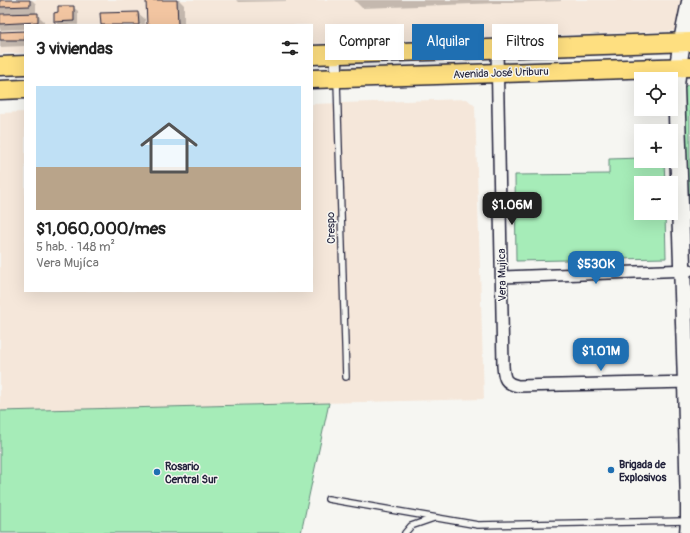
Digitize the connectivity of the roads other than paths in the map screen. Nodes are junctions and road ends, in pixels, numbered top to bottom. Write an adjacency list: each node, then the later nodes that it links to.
1 (690, 2): 2 (street)
2 (686, 42): 3 (main road); 12 (street)
3 (558, 47)
4 (492, 49): 5 (main road)
5 (404, 52)
6 (325, 54): 7 (main road)
7 (313, 55)
8 (336, 60): 14 (street)
9 (497, 60): 13 (street, Vera Mujíca)
10 (24, 65): 11 (main road)
11 (0, 66)
12 (684, 67): 13 (main road, Avenida José Uriburu); 18 (street)
13 (498, 74): 14 (main road, Avenida José Uriburu); 19 (street, Vera Mujíca)
14 (337, 79): 15 (main road, Avenida José Uriburu); 20 (lane, Crespo)
15 (313, 80)
16 (24, 89): 17 (main road)
17 (0, 90)
18 (686, 270): 19 (street); 21 (street)
19 (502, 277): 21 (street, Vera Mujíca)
20 (346, 377)
21 (688, 382): 23 (street)
22 (328, 499): 24 (lane)
23 (689, 517): 24 (lane)
24 (435, 518): 25 (lane)
25 (405, 533)

